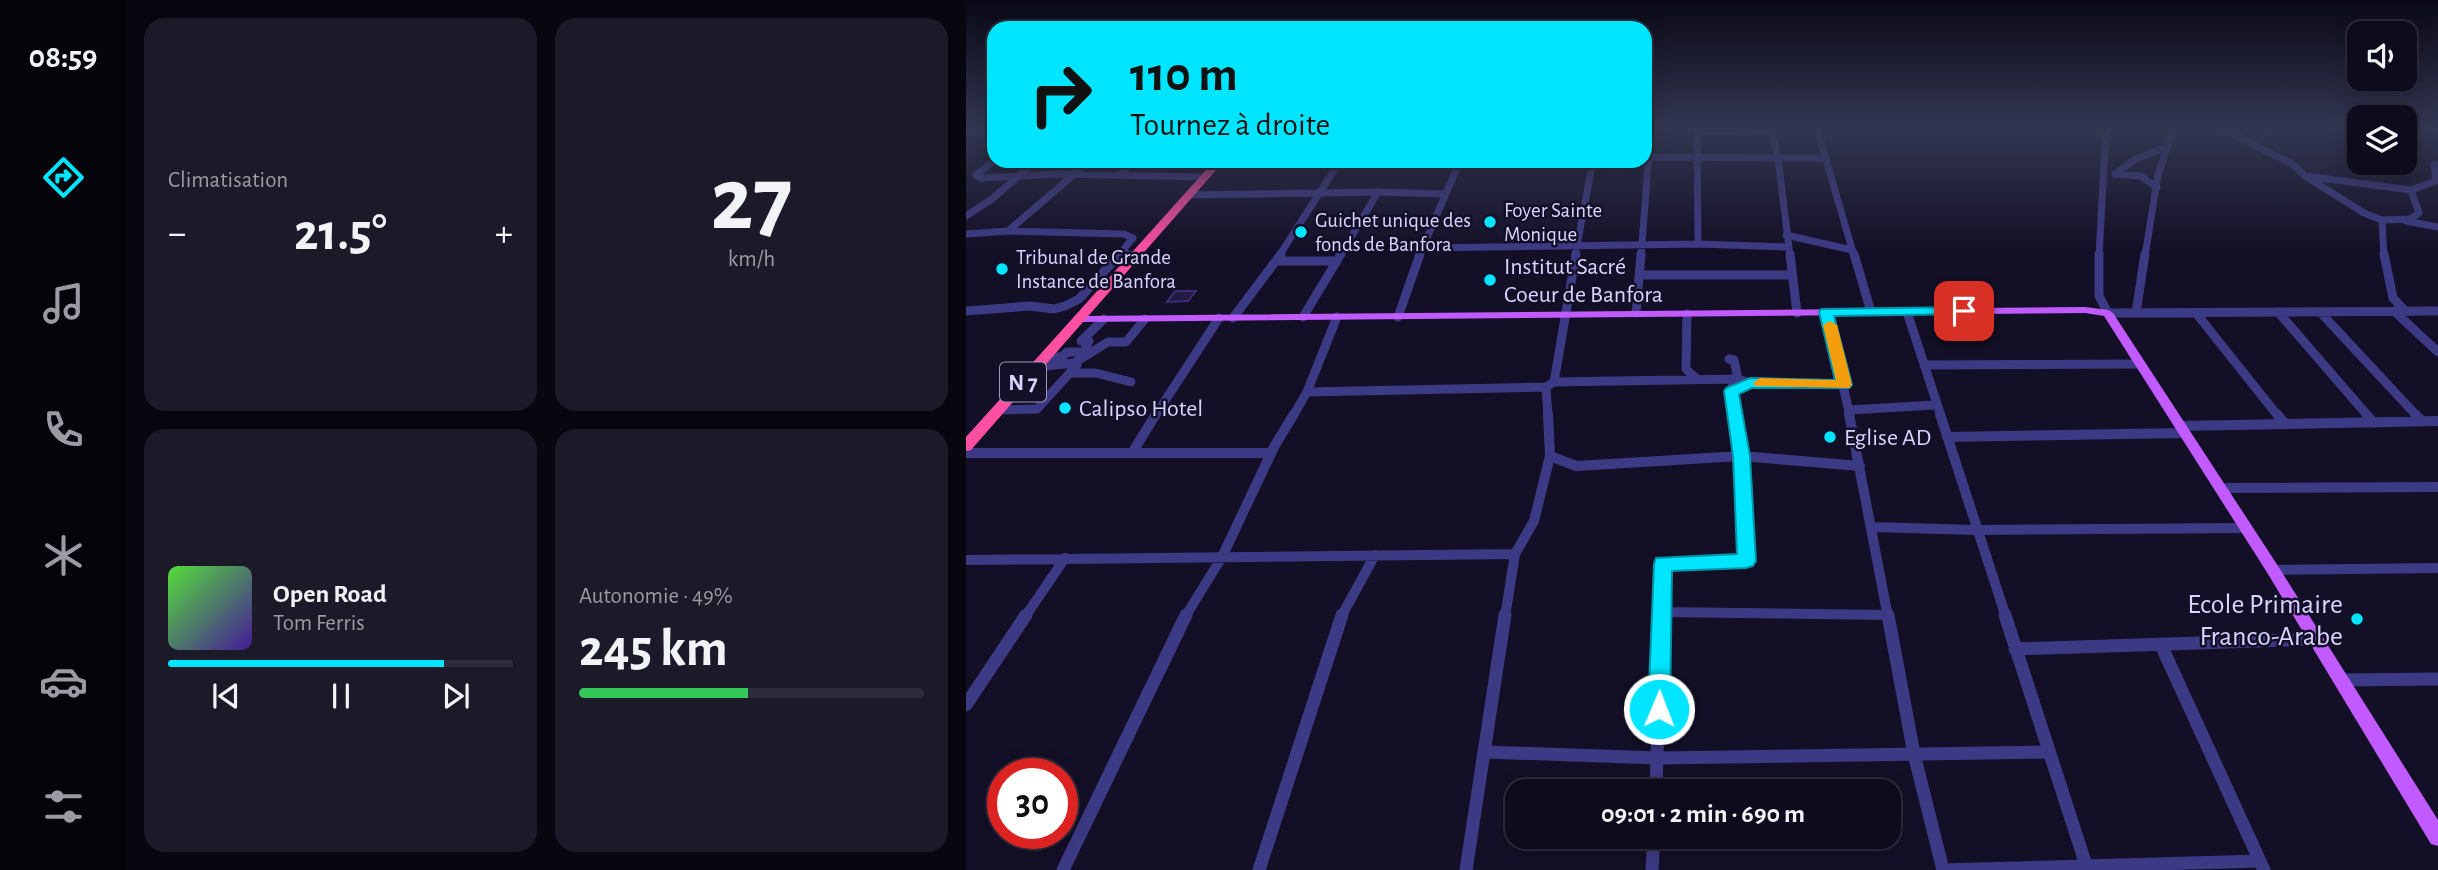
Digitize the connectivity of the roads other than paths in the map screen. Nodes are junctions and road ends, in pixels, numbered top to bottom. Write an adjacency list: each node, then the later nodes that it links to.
1 (982, 169): 23 (street)
2 (1028, 169): 23 (street)
3 (1081, 169): 20 (street)
4 (1127, 169): 21 (street)
5 (1212, 169): 26 (highway, N 7)
6 (1335, 169): 30 (street)
7 (1457, 169): 31 (street)
8 (1592, 169): 40 (street)
9 (1646, 169): 42 (street)
10 (1696, 169): 41 (street)
11 (1779, 169): 39 (street)
12 (1829, 169): 45 (street)
13 (2104, 169): 18 (street)
14 (2123, 169): 19 (street)
15 (2160, 169): 22 (street)
16 (2298, 169): 25 (street)
17 (2435, 169): 28 (street)
18 (2104, 174): 19 (street); 64 (street)
19 (2115, 174): 24 (street)
20 (1074, 175): 21 (street); 23 (street); 37 (street)
21 (1119, 175): 26 (street)
22 (2158, 175): 24 (street); 27 (street)
23 (1020, 176): 33 (street)
24 (2141, 176): 27 (street)
25 (2305, 176): 28 (street); 35 (street)
26 (1205, 177): 32 (highway, N 7)
27 (2157, 188): 65 (street)
28 (2411, 190): 34 (street)
29 (1378, 191): 30 (street); 31 (street); 49 (street)
30 (1319, 193): 32 (street); 48 (street)
31 (1446, 194): 44 (street)
32 (1190, 195): 47 (highway, N 7)
33 (966, 216)
34 (2395, 219): 35 (street); 36 (street)
35 (2382, 220): 55 (street)
36 (2438, 227)
37 (1008, 231): 38 (street); 46 (street)
38 (966, 234)
39 (1786, 235): 43 (street); 45 (street)
40 (1579, 244): 42 (street); 44 (street); 68 (street)
41 (1698, 244): 42 (street); 43 (street)
42 (1642, 245): 50 (street)
43 (1788, 247): 51 (street)
44 (1422, 248): 71 (street)
45 (1852, 250): 58 (street)
46 (1120, 254): 47 (street); 52 (street)
47 (1136, 256): 74 (highway, N 7)
48 (1276, 261): 49 (street); 73 (street)
49 (1337, 261): 69 (street)
50 (1640, 275): 51 (street); 62 (street)
51 (1792, 275): 63 (street)
52 (1054, 309): 53 (street); 74 (street)
53 (966, 311)
54 (2394, 311): 55 (street); 61 (street); 77 (street)
55 (2405, 311): 56 (street)
56 (2438, 311)
57 (1826, 312): 58 (main road); 63 (main road); 91 (street)
58 (1871, 312): 59 (main road)
59 (1907, 312): 64 (main road); 83 (street)
60 (2278, 312): 61 (street); 66 (street); 98 (street)
61 (2320, 312): 97 (street)
62 (1636, 313): 67 (main road); 68 (main road)
63 (1797, 313): 67 (main road)
64 (2108, 313): 65 (street); 82 (main road)
65 (2136, 313): 66 (street)
66 (2196, 313): 99 (street)
67 (1687, 314): 84 (street)
68 (1564, 315): 71 (main road); 89 (street)
69 (1303, 317): 70 (main road); 73 (main road)
70 (1337, 317): 71 (main road); 92 (street)
71 (1398, 317)
72 (1219, 318): 73 (main road); 76 (main road); 104 (street)
73 (1233, 318)
74 (1080, 319): 75 (main road); 80 (highway, N 7)
75 (1104, 319): 76 (main road); 78 (street)
76 (1145, 319): 78 (street)
77 (2438, 352)
78 (1086, 353): 80 (street); 81 (street)
79 (1729, 359): 90 (street)
80 (1041, 362): 81 (street); 94 (highway, N 7)
81 (1074, 363): 85 (street)
82 (2139, 364): 83 (street); 100 (main road)
83 (1924, 365): 93 (street)
84 (1686, 369): 86 (street); 87 (street)
85 (1070, 373): 88 (street); 94 (street)
86 (1702, 379): 87 (street); 90 (street)
87 (1679, 380): 89 (street)
88 (1131, 382)
89 (1550, 384): 92 (street); 106 (street)
90 (1737, 385): 91 (street); 107 (street)
91 (1844, 385): 95 (street)
92 (1307, 392): 105 (street)
93 (1935, 405): 95 (street); 101 (street)
94 (999, 410): 102 (highway, N 7)
95 (1849, 410): 109 (street)
96 (2438, 421): 97 (street)
97 (2422, 422): 98 (street)
98 (2374, 423): 99 (street)
99 (2285, 424): 100 (street)
100 (2183, 430): 101 (street); 112 (main road)
101 (1947, 437): 115 (street)
102 (966, 446)
103 (966, 453): 104 (street)
104 (1132, 453): 105 (street)
105 (1271, 453): 118 (street)
106 (1550, 456): 108 (street); 110 (street)
107 (1741, 456): 108 (street); 109 (street); 123 (street)
108 (1569, 463): 110 (street)
109 (1860, 466): 113 (street)
110 (1545, 477): 116 (street)
111 (2438, 487): 112 (street)
112 (2221, 488): 114 (main road)
113 (1872, 527): 115 (street); 124 (street)
114 (2246, 528): 115 (street); 122 (main road)
115 (1976, 530): 127 (street)
116 (1515, 554): 117 (street); 131 (street)
117 (1375, 555): 118 (street); 141 (street)
118 (1222, 557): 119 (street); 140 (street)
119 (1065, 558): 120 (street); 130 (street)
120 (966, 560)
121 (2438, 568): 122 (street)
122 (2273, 570): 125 (main road)
123 (1661, 612): 124 (street); 134 (street)
124 (1889, 615): 133 (street)
125 (2316, 639): 126 (street); 129 (main road)
126 (2161, 645): 127 (street); 138 (street)
127 (2015, 649): 132 (street)
128 (2438, 679): 129 (street)
129 (2342, 680): 136 (main road)
130 (966, 705)
131 (1486, 752): 134 (street); 142 (street)
132 (2049, 752): 133 (street); 139 (street)
133 (1914, 754): 134 (street); 144 (street)
134 (1658, 758): 135 (street)
135 (1657, 779)
136 (2438, 837)
137 (1653, 849): 143 (street)
138 (2262, 866): 139 (street)
139 (2087, 868): 144 (street)
140 (1063, 870)
141 (1259, 870)
142 (1466, 870)
143 (1652, 870)
144 (1943, 870)

